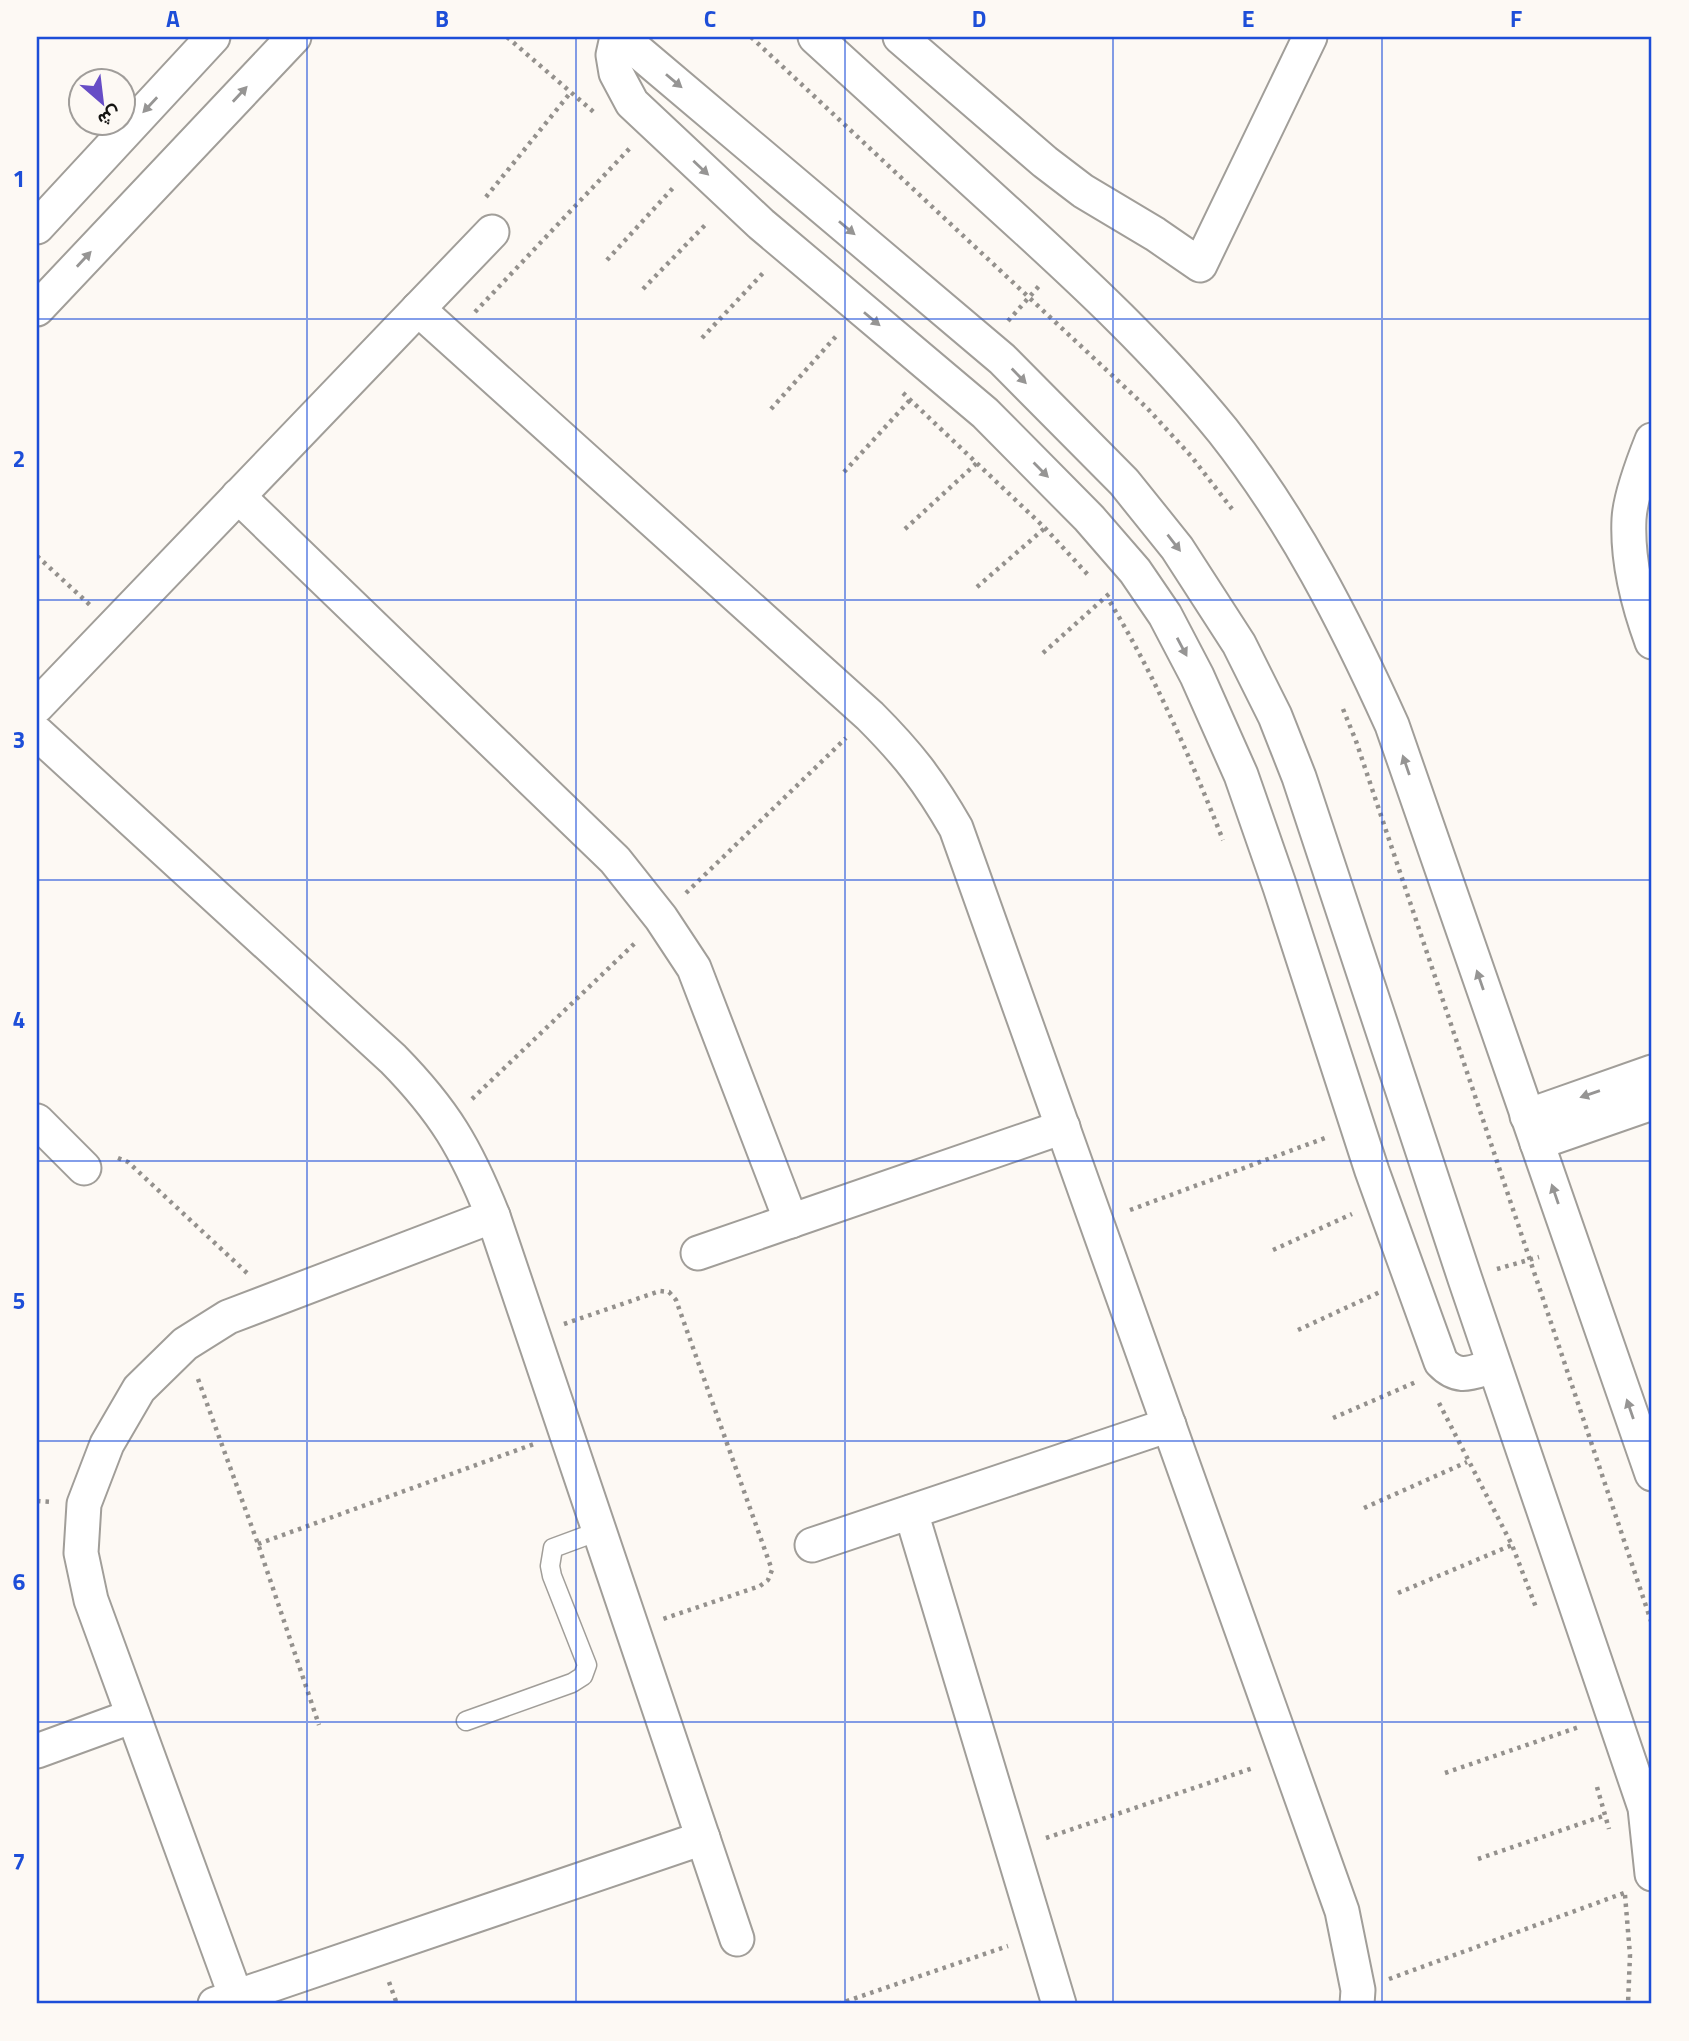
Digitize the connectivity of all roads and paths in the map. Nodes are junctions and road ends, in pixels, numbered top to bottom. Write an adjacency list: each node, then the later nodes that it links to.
1 (213, 37): 13 (street, one-way to 13)
2 (294, 37): 20 (street, one-way to 2)
3 (507, 37): 8 (path)
4 (619, 37): 25 (street, one-way to 25); 29 (street, one-way to 29)
5 (816, 37): 17 (street)
6 (900, 37): 7 (street)
7 (1310, 37)
8 (571, 92): 9 (path); 14 (path)
9 (602, 119)
10 (641, 154): 15 (path)
11 (676, 184): 16 (path)
12 (712, 218): 19 (path)
13 (37, 227)
14 (492, 232): 15 (path); 21 (street)
15 (525, 259): 22 (path)
16 (607, 260)
17 (1062, 261): 25 (path); 56 (street, one-way to 17)
18 (767, 268): 23 (path)
19 (643, 289)
20 (37, 309)
21 (418, 309): 22 (street); 33 (street)
22 (450, 338): 47 (street)
23 (702, 338)
24 (847, 342): 28 (path)
25 (986, 345): 66 (street, one-way to 66)
26 (901, 392): 27 (path)
27 (910, 400): 31 (path); 32 (path)
28 (771, 409)
29 (1007, 435): 31 (path); 34 (street, one-way to 34)
30 (1652, 440): 44 (street)
31 (977, 463): 35 (path); 36 (path)
32 (844, 472)
33 (238, 496): 43 (street); 50 (street)
34 (1074, 502): 35 (path); 38 (street)
35 (1045, 528): 39 (path); 40 (path)
36 (905, 529)
37 (37, 556): 43 (path)
38 (1135, 571): 42 (path); 72 (street, one-way to 72)
39 (1091, 579)
40 (977, 587)
41 (1099, 588): 42 (path)
42 (1107, 597): 45 (path); 49 (path)
43 (113, 626): 46 (street)
44 (1652, 642)
45 (1043, 653)
46 (37, 706)
47 (870, 716): 50 (path); 55 (street)
48 (37, 733): 54 (street)
49 (1228, 852)
50 (661, 918): 54 (path); 61 (street)
51 (1652, 1072): 56 (street, one-way to 56)
52 (1652, 1103): 56 (street)
53 (37, 1121): 58 (street)
54 (448, 1122): 60 (street)
55 (1063, 1126): 61 (street); 62 (street)
56 (1532, 1129): 63 (street, one-way to 56)
57 (1329, 1136): 62 (path)
58 (84, 1168): 68 (path)
59 (1354, 1213): 64 (path)
60 (493, 1216): 68 (street); 70 (street)
61 (791, 1221): 65 (street)
62 (1097, 1222): 76 (street)
63 (1573, 1247): 66 (path); 79 (street, one-way to 63)
64 (1273, 1250)
65 (698, 1253)
66 (1465, 1279): 72 (street)
67 (1385, 1290): 69 (path)
68 (276, 1300): 71 (street)
69 (1298, 1330)
70 (533, 1334): 77 (street); 88 (path)
71 (185, 1344): 83 (path); 89 (street)
72 (1494, 1366): 99 (street)
73 (1426, 1377): 75 (path)
74 (1438, 1401): 78 (path)
75 (1333, 1418)
76 (1169, 1424): 81 (street); 96 (street)
77 (566, 1432): 82 (street); 83 (path)
78 (1467, 1462): 80 (path); 85 (path)
79 (1652, 1474)
80 (1364, 1508)
81 (911, 1511): 84 (street); 103 (street)
82 (599, 1531): 88 (street); 91 (lane)
83 (258, 1544): 92 (path)
84 (812, 1545)
85 (1512, 1545): 86 (path); 87 (path)
86 (1398, 1593)
87 (1542, 1622)
88 (632, 1629): 101 (street)
89 (134, 1716): 95 (street); 110 (street)
90 (1575, 1716): 93 (path)
91 (466, 1721)
92 (319, 1725)
93 (1579, 1727): 94 (path); 97 (path)
94 (1583, 1740)
95 (37, 1751)
96 (1287, 1756): 103 (path); 109 (street)
97 (1446, 1773)
98 (1595, 1778): 100 (path)
99 (1648, 1810): 105 (street)
100 (1606, 1815): 102 (path); 104 (path)
101 (703, 1838): 108 (street); 110 (street)
102 (1612, 1841)
103 (1013, 1850): 107 (street)
104 (1478, 1859)
105 (1637, 1877): 106 (path)
106 (1625, 1893): 109 (path); 113 (path)
107 (1038, 1936): 111 (path); 112 (street)
108 (737, 1939)
109 (1357, 1997)
110 (225, 2001)
111 (838, 2004)
112 (1059, 2004)
113 (1628, 2004)

